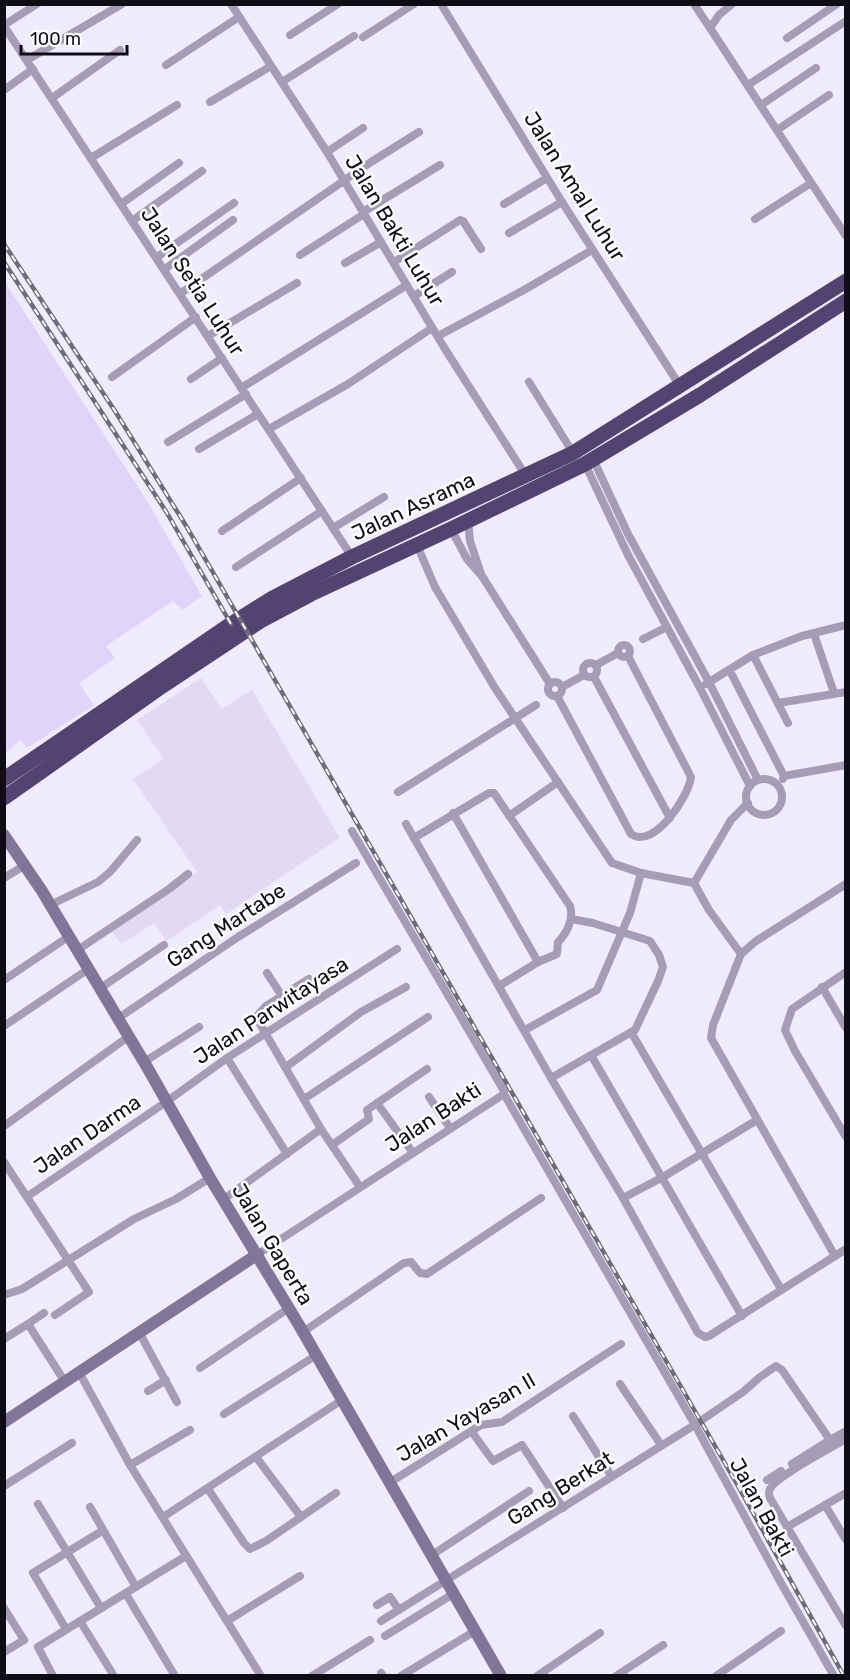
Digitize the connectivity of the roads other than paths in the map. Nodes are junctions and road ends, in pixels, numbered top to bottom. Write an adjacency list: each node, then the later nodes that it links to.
1 (37, 4): 13 (street)
2 (122, 4): 17 (street)
3 (231, 4): 10 (street, Jalan Bakti Luhur)
4 (338, 4): 14 (street)
5 (414, 4): 22 (street)
6 (441, 4): 38 (street, Jalan Amal Luhur)
7 (694, 4): 12 (street)
8 (732, 4): 12 (street)
9 (837, 4): 15 (street)
10 (239, 17): 18 (street); 19 (street, Jalan Bakti Luhur)
11 (846, 21): 23 (street)
12 (710, 28): 23 (street)
13 (5, 29): 17 (street, Jalan Setia Luhur)
14 (290, 35)
15 (787, 38)
16 (120, 50): 26 (street)
17 (27, 60): 21 (street, Jalan Setia Luhur)
18 (166, 65)
19 (271, 66): 22 (street, Jalan Bakti Luhur); 27 (street)
20 (816, 68): 29 (street)
21 (33, 69): 24 (street); 26 (street, Jalan Setia Luhur)
22 (282, 82): 33 (street, Jalan Bakti Luhur)
23 (748, 85): 29 (street)
24 (4, 90)
25 (829, 95): 31 (street)
26 (52, 98): 34 (street, Jalan Setia Luhur)
27 (210, 102)
28 (177, 105): 34 (street)
29 (761, 105): 31 (street)
30 (363, 128): 33 (street)
31 (777, 130): 40 (street)
32 (419, 132): 39 (street)
33 (327, 152): 39 (street, Jalan Bakti Luhur)
34 (92, 158): 43 (street, Jalan Setia Luhur)
35 (179, 163): 43 (street)
36 (440, 165): 45 (street)
37 (202, 171): 48 (street)
38 (547, 178): 41 (street, Jalan Amal Luhur); 44 (street)
39 (344, 182): 45 (street, Jalan Bakti Luhur); 63 (street)
40 (812, 183): 46 (street); 50 (street)
41 (562, 202): 49 (street); 53 (street, Jalan Amal Luhur)
42 (234, 203): 55 (street)
43 (122, 204): 48 (street, Jalan Setia Luhur)
44 (504, 204)
45 (363, 213): 51 (street, Jalan Bakti Luhur); 54 (street)
46 (755, 219)
47 (233, 220): 58 (street)
48 (132, 221): 55 (street, Jalan Setia Luhur)
49 (509, 233)
50 (846, 236)
51 (381, 242): 56 (street, Jalan Bakti Luhur); 57 (street)
52 (481, 249): 56 (street)
53 (592, 250): 67 (street); 73 (street, Jalan Amal Luhur)
54 (300, 255)
55 (157, 257): 58 (street, Jalan Setia Luhur)
56 (394, 262): 62 (street, Jalan Bakti Luhur)
57 (345, 263)
58 (165, 269): 63 (street, Jalan Setia Luhur)
59 (452, 272): 64 (street)
60 (846, 281): 73 (highway, Jalan Asrama)
61 (297, 283): 68 (street)
62 (407, 285): 64 (street, Jalan Bakti Luhur); 74 (street)
63 (181, 293): 66 (street, Jalan Setia Luhur)
64 (414, 296): 67 (street, Jalan Bakti Luhur)
65 (846, 302): 80 (highway, Jalan Asrama)
66 (196, 317): 68 (street, Jalan Setia Luhur); 70 (street)
67 (435, 332): 76 (street); 81 (street, Jalan Bakti Luhur)
68 (208, 336): 69 (street, Jalan Setia Luhur)
69 (222, 358): 71 (street); 74 (street, Jalan Setia Luhur)
70 (112, 377)
71 (191, 379)
72 (529, 382): 79 (street)
73 (680, 386): 79 (highway, Jalan Asrama)
74 (243, 391): 75 (street, Jalan Setia Luhur); 77 (street)
75 (258, 414): 76 (street, Jalan Setia Luhur); 78 (street)
76 (269, 429): 82 (street, Jalan Setia Luhur)
77 (168, 442)
78 (199, 449)
79 (573, 453): 81 (highway, Jalan Asrama)
80 (589, 461): 86 (highway, Jalan Asrama); 90 (street)
81 (526, 476): 84 (highway, Jalan Asrama)
82 (301, 478): 85 (street, Jalan Setia Luhur); 89 (street)
83 (384, 497): 87 (street)
84 (461, 506): 86 (street); 94 (highway, Jalan Asrama)
85 (322, 511): 87 (street, Jalan Setia Luhur); 95 (street)
86 (468, 520): 88 (highway, Jalan Asrama); 91 (street)
87 (333, 528): 94 (street, Jalan Setia Luhur)
88 (451, 529): 92 (street); 93 (highway, Jalan Asrama)
89 (222, 531)
90 (623, 535): 98 (street); 106 (street)
91 (470, 541): 92 (street); 96 (street)
92 (460, 546): 96 (street)
93 (419, 551): 115 (street); 125 (highway, Jalan Asrama)
94 (352, 557): 119 (highway, Jalan Asrama)
95 (236, 567)
96 (482, 576): 107 (street)
97 (846, 625): 99 (street)
98 (668, 627): 100 (street); 109 (street)
99 (814, 634): 101 (street); 111 (street)
100 (643, 639)
101 (753, 655): 106 (street); 113 (street)
102 (596, 665): 103 (street); 105 (street); 129 (street)
103 (584, 675): 105 (street); 108 (street)
104 (732, 675): 118 (street)
105 (594, 677): 129 (street)
106 (709, 682): 109 (street); 120 (street)
107 (550, 684): 108 (street); 112 (street)
108 (562, 687): 112 (street)
109 (700, 688): 122 (street)
110 (846, 692): 111 (street)
111 (834, 693): 113 (street)
112 (557, 696): 129 (street)
113 (778, 703): 116 (street)
114 (536, 705): 115 (street)
115 (515, 719): 121 (street); 124 (street)
116 (788, 723)
117 (846, 765): 118 (street)
118 (784, 776): 123 (street)
119 (4, 779)
120 (758, 780): 122 (street); 123 (street)
121 (558, 782): 128 (street); 137 (street)
122 (750, 786): 126 (street)
123 (779, 787): 126 (street)
124 (399, 792)
125 (4, 798)
126 (748, 803): 140 (street)
127 (453, 813): 128 (street); 133 (street); 150 (street)
128 (508, 816): 143 (street)
129 (670, 818)
130 (406, 824): 133 (street)
131 (352, 831): 176 (street)
132 (4, 835): 136 (street, Jalan Gaperta)
133 (414, 838): 156 (street)
134 (137, 840): 142 (street)
135 (356, 863): 162 (street, Gang Martabe)
136 (25, 865): 139 (street); 142 (street, Jalan Gaperta)
137 (641, 873): 140 (street); 144 (street)
138 (188, 874): 148 (street)
139 (4, 878)
140 (694, 883): 149 (street)
141 (846, 884): 149 (street)
142 (46, 899): 145 (street, Jalan Gaperta)
143 (571, 919): 144 (street); 150 (street)
144 (622, 932): 166 (street); 167 (street)
145 (68, 937): 148 (street, Jalan Gaperta); 155 (street)
146 (164, 945): 159 (street)
147 (397, 949): 168 (street, Jalan Parwitayasa)
148 (76, 951): 151 (street, Jalan Gaperta)
149 (741, 954): 181 (street)
150 (538, 962): 156 (street)
151 (87, 970): 159 (street, Jalan Gaperta); 163 (street)
152 (846, 972): 158 (street)
153 (267, 973): 160 (street)
154 (309, 979): 160 (street)
155 (4, 980)
156 (499, 986): 166 (street)
157 (406, 987): 173 (street)
158 (822, 987): 165 (street); 185 (street)
159 (99, 989): 162 (street, Jalan Gaperta)
160 (282, 996): 168 (street)
161 (428, 1017): 178 (street)
162 (117, 1019): 169 (street, Jalan Gaperta)
163 (4, 1026)
164 (199, 1027): 172 (street)
165 (846, 1028)
166 (525, 1030): 175 (street)
167 (631, 1032): 170 (street); 188 (street)
168 (266, 1033): 171 (street, Jalan Parwitayasa); 173 (street)
169 (128, 1037): 172 (street, Jalan Gaperta); 182 (street)
170 (591, 1055): 175 (street); 191 (street)
171 (227, 1058): 179 (street, Jalan Parwitayasa); 189 (street)
172 (144, 1062): 179 (street, Jalan Gaperta)
173 (286, 1067): 178 (street)
174 (427, 1069): 180 (street)
175 (551, 1078): 196 (street)
176 (504, 1094): 183 (street, Jalan Bakti); 225 (street, Jalan Bakti)
177 (429, 1097): 183 (street)
178 (304, 1099): 184 (street)
179 (166, 1102): 192 (street, Jalan Gaperta); 194 (street, Jalan Darma)
180 (377, 1103): 186 (street); 187 (street)
181 (757, 1120): 188 (street); 200 (street)
182 (4, 1126)
183 (450, 1128): 187 (street, Jalan Bakti)
184 (321, 1129): 186 (street); 189 (street)
185 (846, 1137)
186 (332, 1145): 193 (street)
187 (413, 1153): 193 (street, Jalan Bakti)
188 (701, 1153): 191 (street); 202 (street)
189 (287, 1154): 197 (street)
190 (4, 1162): 194 (street)
191 (663, 1177): 196 (street); 207 (street)
192 (210, 1178): 197 (street, Jalan Gaperta); 201 (street)
193 (360, 1187): 199 (street, Jalan Bakti)
194 (28, 1196): 201 (street)
195 (541, 1198): 210 (street)
196 (622, 1198): 207 (street)
197 (224, 1199): 199 (street, Jalan Gaperta)
198 (846, 1249): 200 (street)
199 (258, 1254): 204 (street, Jalan Gaperta); 209 (street, Jalan Bakti)
200 (835, 1256): 202 (street)
201 (68, 1258): 203 (street); 206 (street)
202 (781, 1289): 207 (street)
203 (4, 1295)
204 (289, 1308): 210 (street, Jalan Gaperta); 214 (street)
205 (44, 1312): 208 (street)
206 (55, 1315)
207 (742, 1316)
208 (28, 1324): 211 (street); 217 (street)
209 (139, 1332): 215 (street, Jalan Bakti); 216 (street)
210 (303, 1332): 213 (street, Jalan Gaperta)
211 (4, 1339)
212 (621, 1344): 228 (street, Jalan Yayasan II)
213 (315, 1356): 220 (street, Jalan Gaperta); 222 (street)
214 (200, 1368)
215 (79, 1372): 217 (street, Jalan Bakti); 235 (street)
216 (166, 1380): 219 (street); 221 (street)
217 (65, 1382): 224 (street, Jalan Bakti)
218 (620, 1384): 232 (street)
219 (148, 1391)
220 (342, 1400): 234 (street); 238 (street, Jalan Gaperta)
221 (177, 1402)
222 (224, 1414)
223 (573, 1416): 236 (street)
224 (4, 1422)
225 (694, 1425): 229 (street, Gang Berkat); 232 (street, Gang Berkat); 289 (street, Jalan Bakti)
226 (190, 1430): 235 (street)
227 (846, 1431): 229 (street)
228 (472, 1432): 238 (street, Jalan Yayasan II); 247 (street)
229 (830, 1440): 237 (street)
230 (843, 1441): 233 (street); 250 (street)
231 (72, 1443): 239 (street)
232 (661, 1445): 236 (street, Gang Berkat)
233 (846, 1451)
234 (256, 1457): 240 (street); 249 (street)
235 (130, 1465): 248 (street)
236 (612, 1477): 247 (street, Gang Berkat)
237 (767, 1480)
238 (389, 1483): 254 (street, Jalan Gaperta)
239 (4, 1486)
240 (208, 1489): 248 (street); 249 (street)
241 (529, 1491): 254 (street)
242 (336, 1493): 249 (street)
243 (846, 1493): 245 (street)
244 (38, 1504): 253 (street)
245 (825, 1505): 250 (street); 252 (street)
246 (90, 1507): 251 (street)
247 (563, 1508): 257 (street, Gang Berkat)
248 (163, 1517): 255 (street)
249 (301, 1517)
250 (787, 1527): 268 (street)
251 (102, 1531): 253 (street); 258 (street)
252 (846, 1540)
253 (67, 1551): 263 (street); 269 (street)
254 (432, 1555): 257 (street, Jalan Gaperta)
255 (186, 1556): 258 (street); 265 (street)
256 (300, 1576): 265 (street)
257 (446, 1581): 260 (street, Jalan Gaperta); 264 (street, Gang Berkat)
258 (136, 1587): 259 (street)
259 (126, 1594): 263 (street); 282 (street)
260 (453, 1594): 270 (street, Jalan Gaperta); 273 (street)
261 (377, 1605): 264 (street)
262 (4, 1608): 274 (street)
263 (101, 1608): 266 (street)
264 (399, 1610): 267 (street, Gang Berkat)
265 (226, 1620): 283 (street)
266 (80, 1621): 269 (street); 281 (street)
267 (381, 1621)
268 (846, 1626)
269 (66, 1629): 277 (street)
270 (475, 1631): 279 (street, Jalan Gaperta); 285 (street)
271 (780, 1631): 288 (street)
272 (600, 1633): 286 (street)
273 (385, 1636)
274 (24, 1640): 277 (street); 278 (street)
275 (370, 1640): 284 (street)
276 (663, 1645): 287 (street)
277 (38, 1647): 280 (street)
278 (4, 1652)
279 (498, 1674)
280 (53, 1676)
281 (114, 1676)
282 (176, 1676)
283 (261, 1676)
284 (312, 1676)
285 (401, 1676)
286 (537, 1676)
287 (616, 1676)
288 (716, 1676)
289 (834, 1676)

